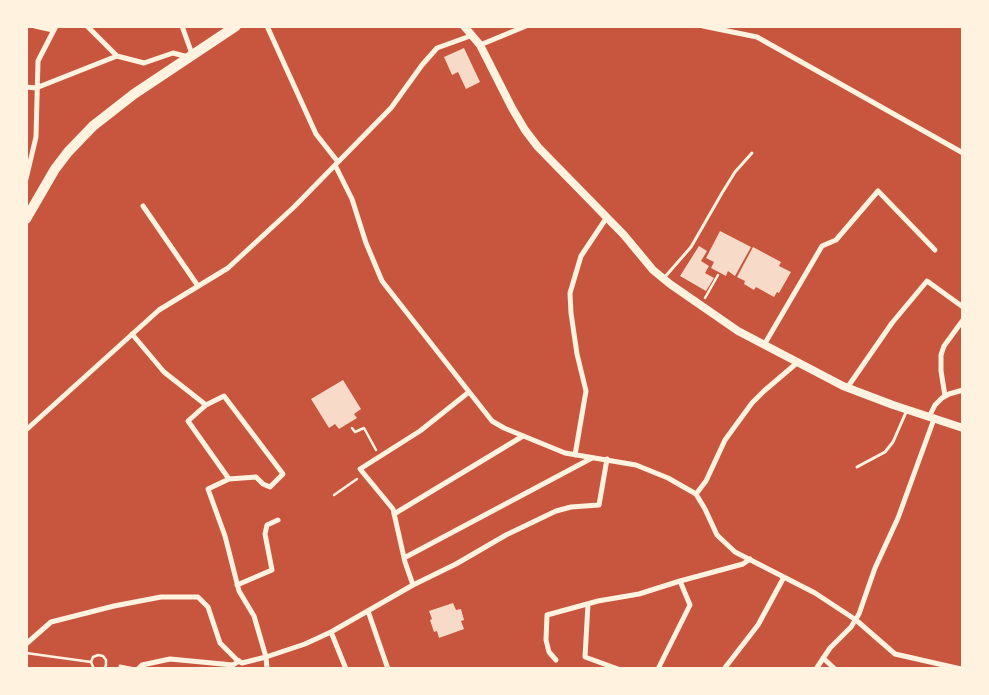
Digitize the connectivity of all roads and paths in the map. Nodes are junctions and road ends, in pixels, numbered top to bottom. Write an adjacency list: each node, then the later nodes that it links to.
1 (35, 26): 9 (street)
2 (87, 26): 12 (street)
3 (182, 26): 13 (street)
4 (236, 26): 13 (main road)
5 (267, 26): 18 (street)
6 (464, 26): 10 (street)
7 (526, 26): 11 (street)
8 (703, 26): 16 (street)
9 (54, 28): 15 (street)
10 (473, 35): 11 (street); 18 (street)
11 (480, 45): 21 (street)
12 (117, 56): 13 (street); 15 (street)
13 (191, 56): 22 (main road)
14 (26, 87): 15 (street)
15 (36, 88): 19 (street)
16 (963, 153)
17 (752, 154): 25 (lane)
18 (336, 163): 26 (street); 35 (street)
19 (26, 179)
20 (143, 206): 26 (street)
21 (607, 218): 25 (street); 45 (street)
22 (26, 219)
23 (935, 250): 31 (street)
24 (718, 275): 27 (path)
25 (663, 278): 31 (street)
26 (198, 286): 30 (street)
27 (705, 300)
28 (963, 307): 33 (street)
29 (963, 320): 36 (street)
30 (132, 334): 37 (street); 42 (street)
31 (764, 345): 32 (street)
32 (798, 362): 33 (street); 51 (street)
33 (847, 388): 38 (street)
34 (963, 390): 36 (street)
35 (469, 392): 43 (street); 53 (street)
36 (946, 396): 39 (street)
37 (206, 405): 50 (street); 50 (street)
38 (907, 410): 39 (street); 48 (lane)
39 (931, 418): 41 (street); 63 (street)
40 (352, 428): 44 (path)
41 (963, 428)
42 (26, 430)
43 (522, 436): 45 (street); 53 (street)
44 (378, 452)
45 (576, 455): 46 (street)
46 (593, 458): 47 (street); 55 (street)
47 (607, 459): 51 (street); 60 (street)
48 (857, 467)
49 (358, 478): 52 (path)
50 (229, 479): 59 (street)
51 (696, 494): 56 (street)
52 (334, 495)
53 (394, 514): 55 (street)
54 (278, 520): 59 (street)
55 (404, 558): 60 (street)
56 (750, 559): 57 (street); 58 (street)
57 (784, 577): 63 (street); 81 (street)
58 (680, 581): 61 (street); 80 (street)
59 (237, 585): 67 (street)
60 (414, 585): 62 (street)
61 (588, 604): 69 (street); 79 (street)
62 (368, 611): 64 (street); 78 (street)
63 (856, 620): 68 (street); 84 (street)
64 (331, 632): 67 (street); 77 (street)
65 (26, 644): 70 (street)
66 (26, 653): 71 (path)
67 (266, 657): 70 (street); 76 (street)
68 (823, 658): 82 (street); 83 (street)
69 (556, 660)
70 (239, 661): 75 (street)
71 (91, 662): 73 (path); 74 (path)
72 (120, 666): 75 (lane)
73 (94, 669)
74 (104, 669)
75 (137, 669)
76 (267, 669)
77 (346, 669)
78 (388, 669)
79 (618, 669)
80 (658, 669)
81 (724, 669)
82 (816, 669)
83 (835, 669)
84 (961, 669)

